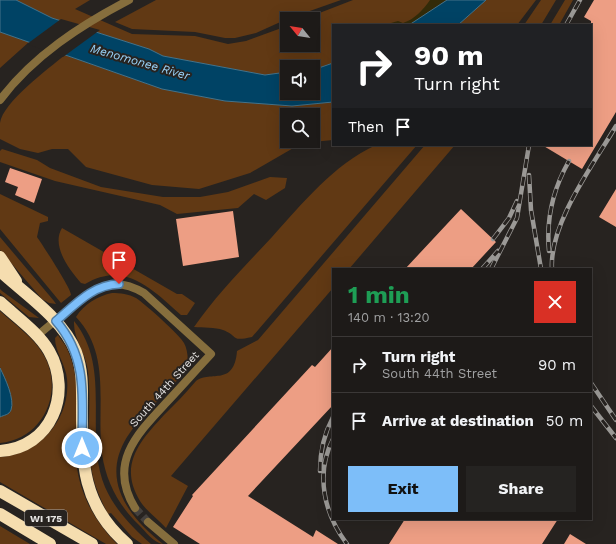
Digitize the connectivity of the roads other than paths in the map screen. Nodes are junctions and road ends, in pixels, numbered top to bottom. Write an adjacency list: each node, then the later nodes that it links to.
1 (128, 0): 2 (street)
2 (0, 100)
3 (0, 257): 5 (highway)
4 (0, 271): 5 (highway)
5 (24, 294): 7 (highway)
6 (0, 302): 8 (highway)
7 (56, 321): 8 (street, South 44th Street); 11 (street, South 44th Street); 16 (highway)
8 (37, 336): 9 (highway)
9 (0, 451)
10 (0, 490): 15 (highway, WI 175)
11 (135, 508)
12 (0, 514): 14 (highway, WI 175)
13 (148, 522): 17 (street)
14 (50, 544)
15 (92, 544)
16 (127, 544)
17 (174, 544)

